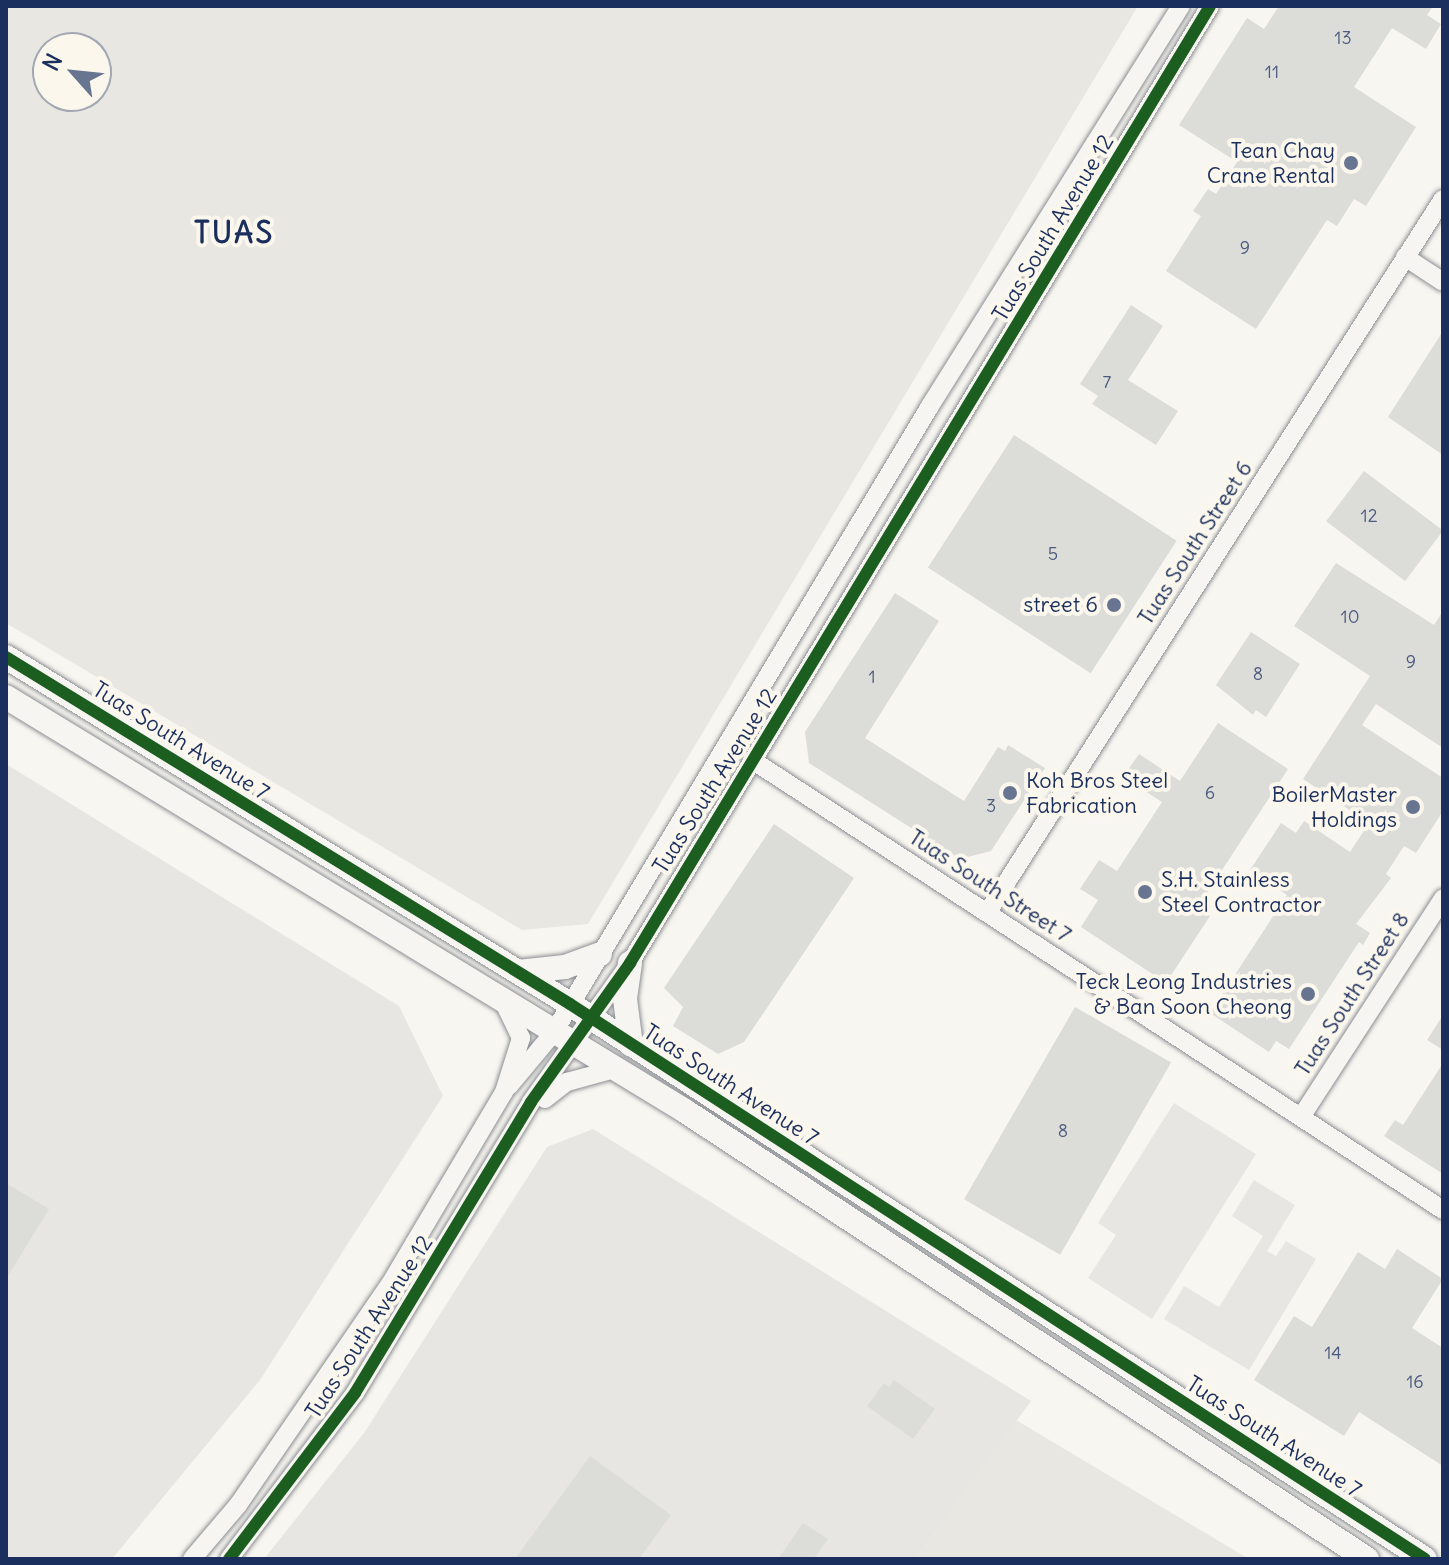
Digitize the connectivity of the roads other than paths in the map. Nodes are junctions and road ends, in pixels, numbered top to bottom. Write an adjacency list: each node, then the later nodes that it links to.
1 (1181, 6): 11 (street, Tuas South Avenue 12)
2 (1210, 6): 8 (street, Tuas South Avenue 12)
3 (1443, 199): 4 (street, Tuas South Street 6)
4 (1405, 257): 5 (street); 10 (street, Tuas South Street 6)
5 (1443, 282)
6 (6, 657): 13 (street, Tuas South Avenue 7)
7 (6, 697): 14 (street)
8 (752, 760): 10 (street, Tuas South Street 7); 12 (street, Tuas South Avenue 12)
9 (1443, 898): 21 (street, Tuas South Street 8)
10 (987, 913): 21 (street, Tuas South Street 7)
11 (600, 954): 13 (street); 15 (street, Tuas South Avenue 12)
12 (630, 963): 15 (street, Tuas South Avenue 12); 17 (street)
13 (518, 972): 15 (street, Tuas South Avenue 7)
14 (503, 1001): 16 (street); 19 (street)
15 (580, 1011): 16 (street, Tuas South Avenue 12); 17 (street, Tuas South Avenue 7)
16 (564, 1038): 18 (street); 19 (street, Tuas South Avenue 12); 20 (street, Tuas South Avenue 12)
17 (631, 1045): 27 (street, Tuas South Avenue 7)
18 (615, 1069): 22 (street); 26 (street)
19 (507, 1089): 20 (street); 24 (street, Tuas South Avenue 12)
20 (531, 1102): 22 (street, Tuas South Avenue 12)
21 (1301, 1117): 23 (street, Tuas South Street 7)
22 (521, 1124): 25 (street, Tuas South Avenue 12)
23 (1443, 1210)
24 (192, 1559)
25 (229, 1559)
26 (1367, 1559)
27 (1425, 1559)

